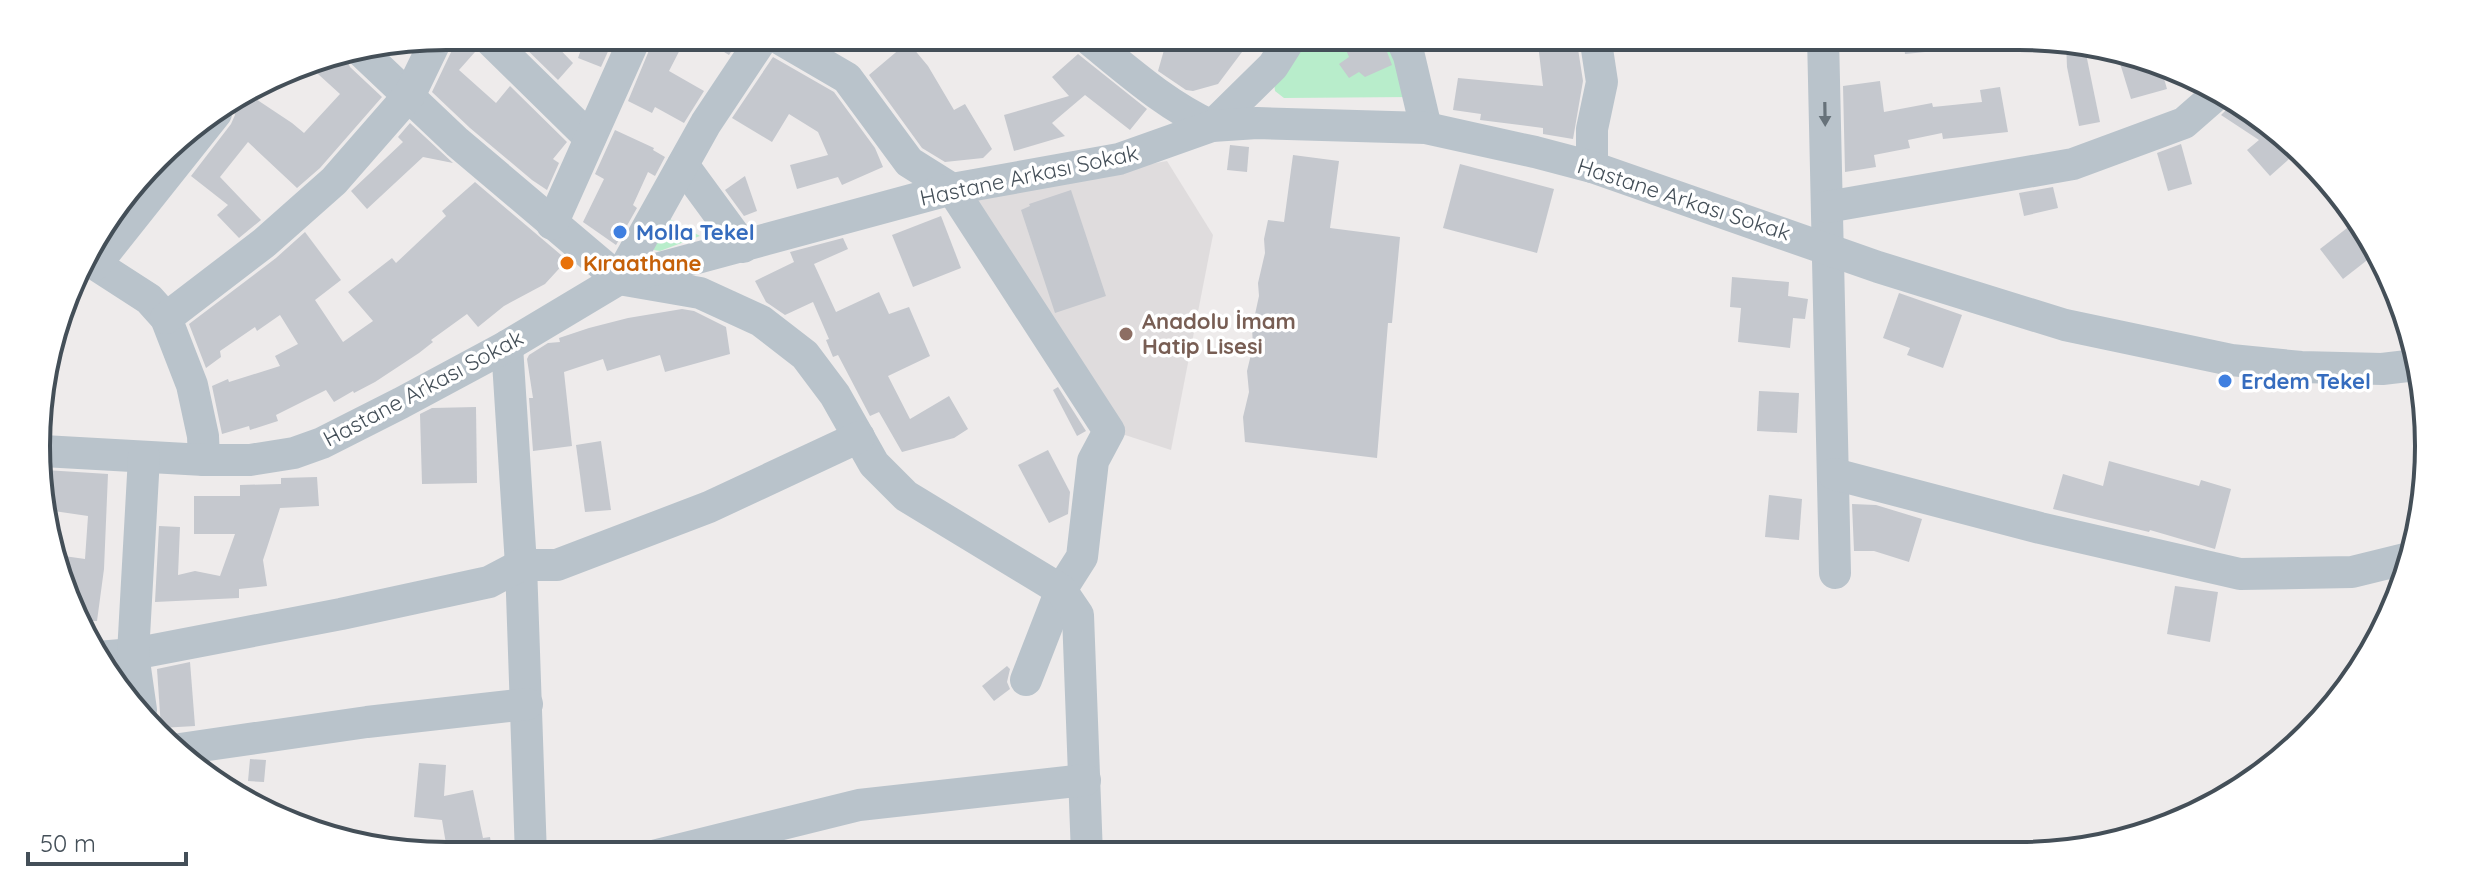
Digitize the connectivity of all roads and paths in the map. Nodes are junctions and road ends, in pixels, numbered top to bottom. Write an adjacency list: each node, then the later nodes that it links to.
1 (500, 50): 16 (street)
2 (630, 50): 16 (street)
3 (755, 50): 18 (street)
4 (799, 50): 20 (street)
5 (1102, 50): 14 (street)
6 (1283, 50): 14 (street)
7 (1406, 50): 15 (street)
8 (1597, 50): 19 (street)
9 (1823, 50): 21 (street, one-way to 21)
10 (431, 51): 12 (street)
11 (369, 58): 12 (street)
12 (410, 94): 22 (street); 28 (street)
13 (2211, 100): 21 (street)
14 (1212, 126): 15 (street, Hastane Arkası Sokak); 20 (street, Hastane Arkası Sokak)
15 (1426, 128): 19 (street, Hastane Arkası Sokak)
16 (590, 138): 22 (street)
17 (188, 145): 23 (street)
18 (683, 165): 24 (street); 27 (street)
19 (1592, 167): 25 (street, Hastane Arkası Sokak)
20 (952, 189): 24 (street, Hastane Arkası Sokak); 39 (street)
21 (1827, 207): 25 (street)
22 (552, 224): 27 (street)
23 (111, 236)
24 (743, 247): 27 (street, Hastane Arkası Sokak)
25 (1827, 247): 30 (street, Hastane Arkası Sokak); 35 (street)
26 (95, 263): 28 (street)
27 (619, 279): 29 (street, Hastane Arkası Sokak); 31 (street)
28 (166, 318): 34 (street)
29 (507, 346): 34 (street, Hastane Arkası Sokak); 37 (street)
30 (2406, 366)
31 (859, 437): 37 (street); 39 (street)
32 (50, 451): 33 (street, Hastane Arkası Sokak)
33 (144, 457): 34 (street, Hastane Arkası Sokak); 40 (street)
34 (204, 460)
35 (1834, 474): 36 (street); 38 (street)
36 (2398, 561)
37 (521, 565): 40 (street); 44 (street)
38 (1835, 573)
39 (1061, 590): 42 (street); 46 (street)
40 (133, 654): 41 (street); 43 (street)
41 (111, 656)
42 (1026, 680)
43 (139, 696)
44 (527, 704): 45 (street); 47 (street)
45 (190, 748)
46 (1085, 780): 48 (street); 49 (street)
47 (531, 842)
48 (710, 842)
49 (1087, 842)

